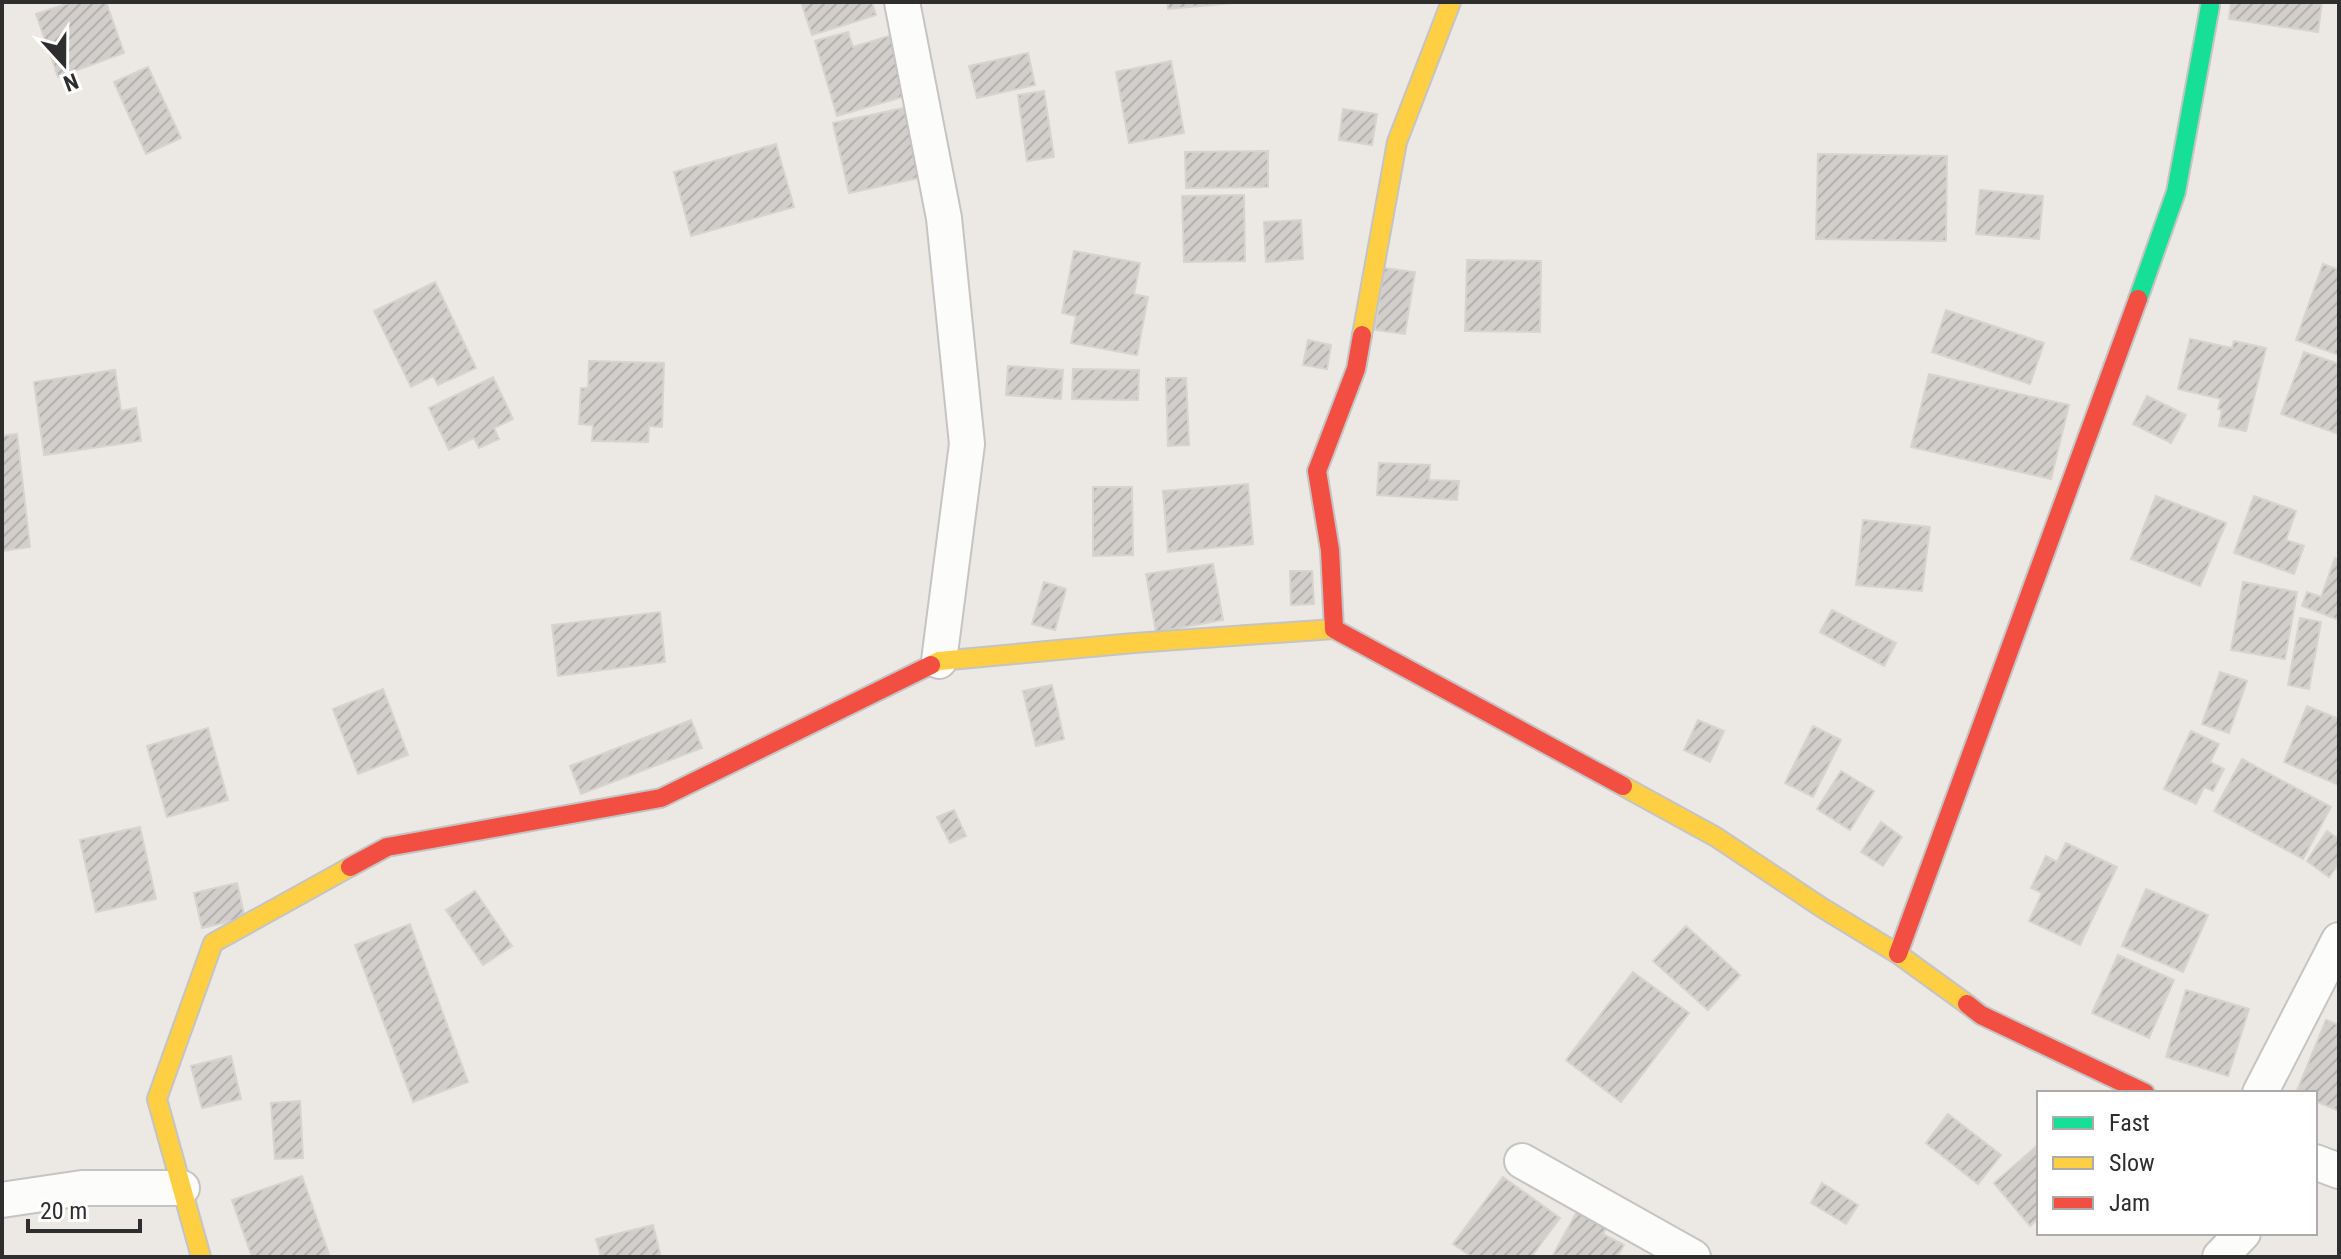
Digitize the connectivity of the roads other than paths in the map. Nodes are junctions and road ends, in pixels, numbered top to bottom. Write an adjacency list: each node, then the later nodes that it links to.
1 (902, 2): 5 (street)
2 (1451, 2): 4 (street)
3 (2210, 6): 7 (street)
4 (1334, 629): 5 (street); 7 (street)
5 (939, 661): 13 (street)
6 (2339, 940): 9 (street)
7 (1898, 954): 8 (street)
8 (2141, 1091)
9 (2261, 1091)
10 (1522, 1161): 17 (street)
11 (2317, 1163): 12 (street)
12 (2339, 1171)
13 (182, 1188): 14 (street); 16 (street)
14 (2, 1200)
15 (2241, 1235): 18 (street)
16 (201, 1257)
17 (1693, 1257)
18 (2220, 1257)

